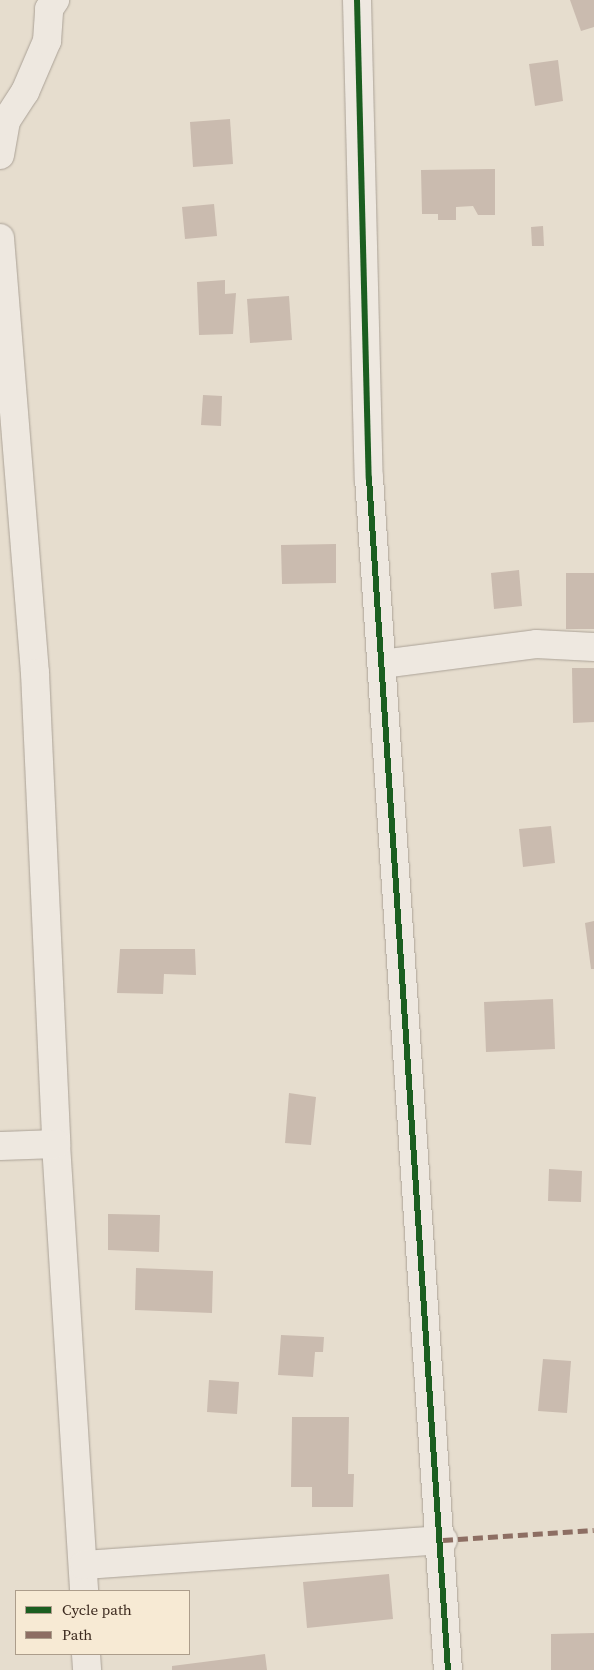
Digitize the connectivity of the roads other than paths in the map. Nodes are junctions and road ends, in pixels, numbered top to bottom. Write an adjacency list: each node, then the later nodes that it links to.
1 (55, 0): 3 (street)
2 (357, 0): 6 (street)
3 (0, 155)
4 (0, 238): 7 (street)
5 (594, 647): 6 (street)
6 (382, 664): 9 (street)
7 (56, 1144): 8 (street); 10 (street)
8 (0, 1146)
9 (443, 1540): 10 (street); 14 (street)
10 (84, 1565): 11 (street)
11 (84, 1590)
12 (86, 1655): 13 (street)
13 (87, 1670)
14 (448, 1670)

